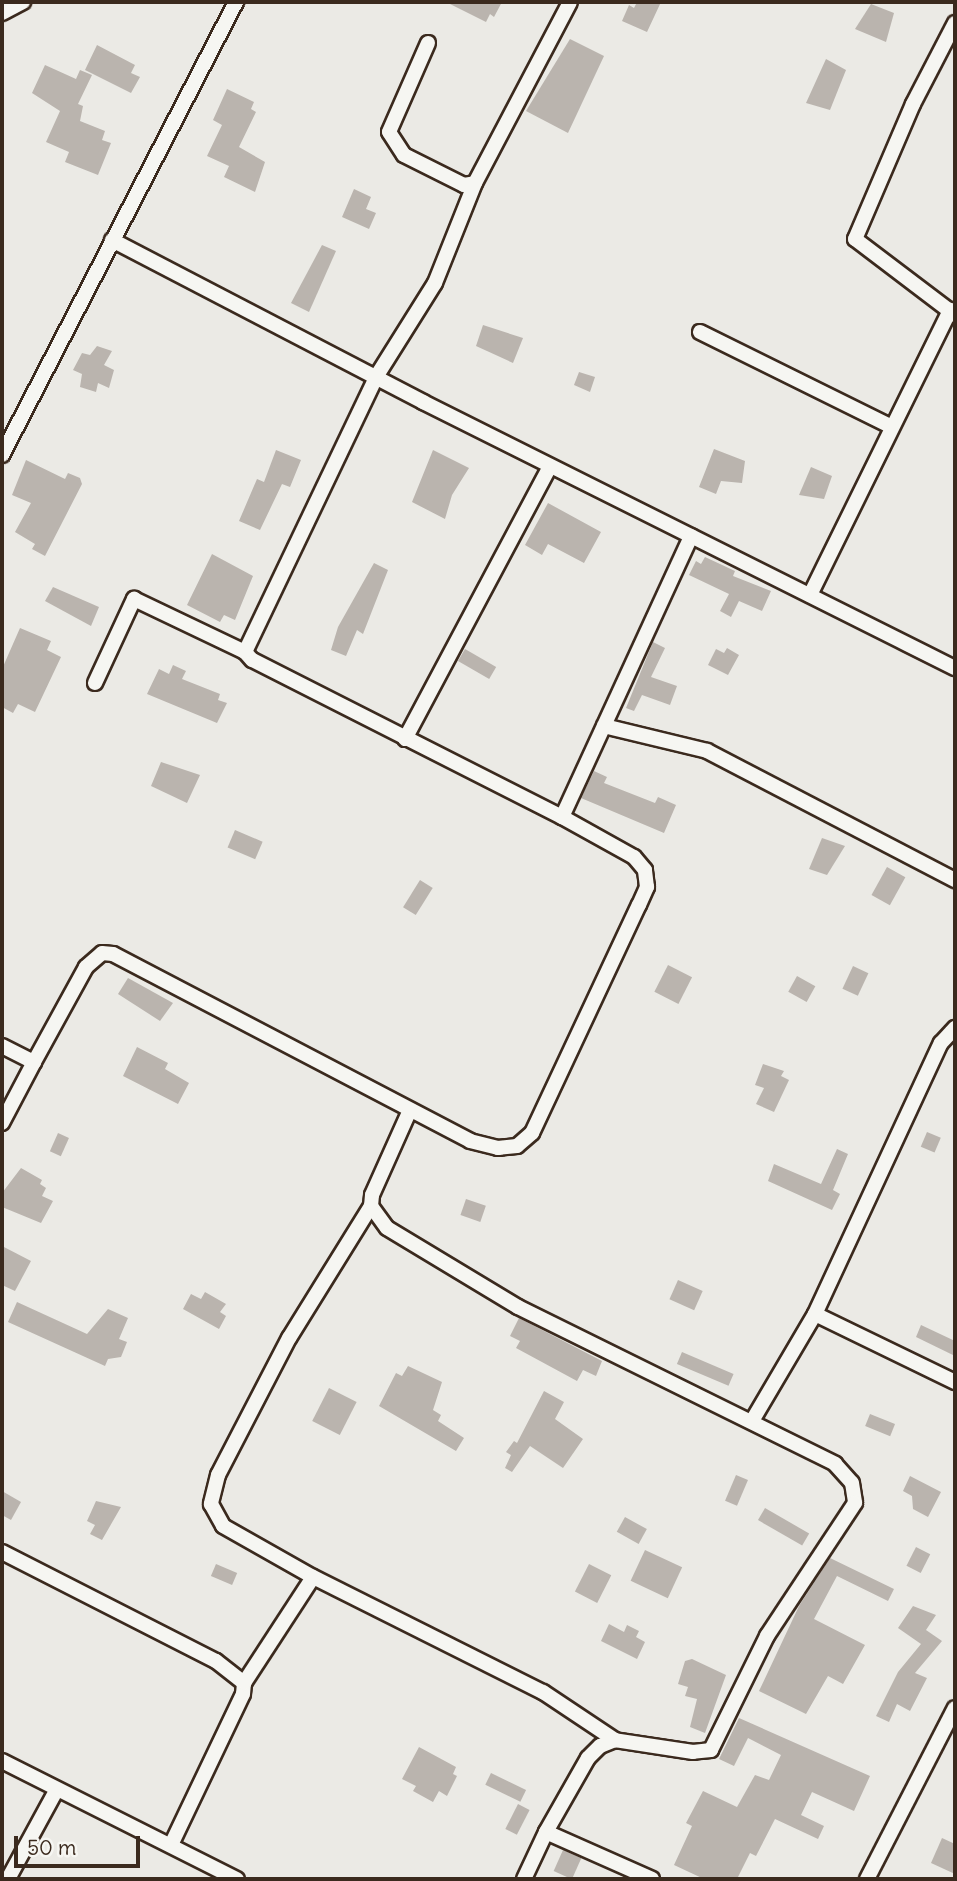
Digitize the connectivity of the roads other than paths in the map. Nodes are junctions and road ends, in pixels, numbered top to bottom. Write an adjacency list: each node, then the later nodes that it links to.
1 (23, 2): 4 (street)
2 (236, 2): 8 (street)
3 (570, 2): 7 (street)
4 (2, 13)
5 (955, 23): 9 (street)
6 (428, 43): 7 (street)
7 (475, 183): 11 (street)
8 (112, 240): 11 (street); 13 (street)
9 (952, 312): 12 (street)
10 (699, 332): 12 (street)
11 (376, 377): 14 (street); 17 (street)
12 (890, 426): 16 (street)
13 (2, 455)
14 (550, 466): 15 (street); 21 (street)
15 (691, 536): 16 (street); 20 (street)
16 (810, 595): 18 (street)
17 (245, 652): 19 (street); 21 (street)
18 (955, 667)
19 (94, 683)
20 (604, 726): 22 (street); 23 (street)
21 (405, 738): 22 (street)
22 (562, 817): 27 (street)
23 (955, 880)
24 (955, 1028): 30 (street)
25 (2, 1046): 26 (street)
26 (34, 1062): 27 (street); 28 (street)
27 (410, 1110): 29 (street)
28 (2, 1123)
29 (371, 1206): 32 (street); 34 (street)
30 (815, 1314): 31 (street); 32 (street)
31 (955, 1382)
32 (752, 1421): 37 (street)
33 (2, 1552): 35 (street)
34 (313, 1577): 35 (street); 37 (street)
35 (244, 1683): 41 (street)
36 (955, 1708): 46 (street)
37 (615, 1740): 40 (street)
38 (2, 1761): 39 (street)
39 (57, 1789): 41 (street); 42 (street)
40 (546, 1832): 44 (street); 45 (street)
41 (171, 1846): 43 (street)
42 (8, 1879)
43 (237, 1879)
44 (524, 1879)
45 (652, 1879)
46 (867, 1879)

